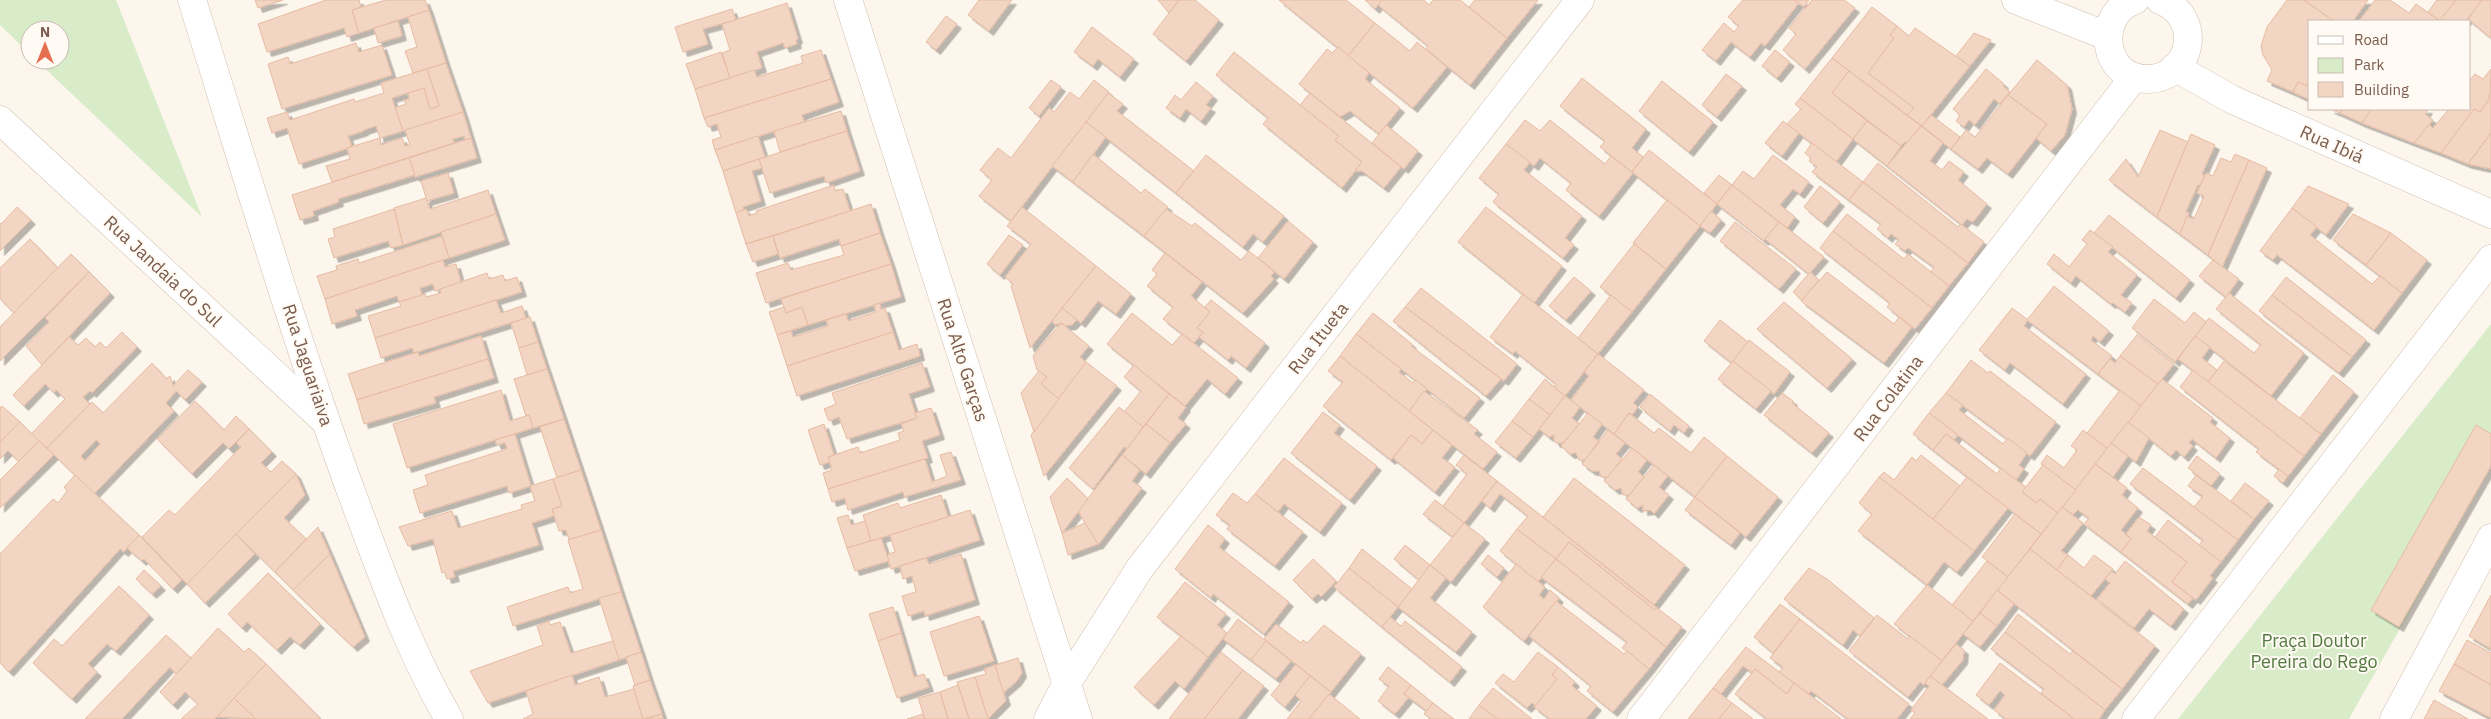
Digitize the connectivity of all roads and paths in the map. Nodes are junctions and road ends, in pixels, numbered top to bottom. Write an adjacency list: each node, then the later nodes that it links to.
1 (192, 0): 14 (street, Rua Jaguariaiva)
2 (848, 0): 16 (street, Rua Alto Garças)
3 (1580, 0): 16 (street, Rua Itueta)
4 (2016, 0): 8 (street)
5 (2136, 0): 8 (street)
6 (2160, 0): 7 (street)
7 (2189, 8): 9 (street)
8 (2107, 36): 10 (street)
9 (2175, 67): 10 (street); 12 (street, Rua Ibiá)
10 (2134, 77): 20 (street, Rua Colatina)
11 (0, 120): 14 (street, Rua Jandaia do Sul)
12 (2491, 214)
13 (2491, 259): 21 (street)
14 (326, 422): 17 (street, Rua Jaguariaiva)
15 (2491, 538): 22 (street)
16 (1067, 684): 18 (street, Rua Itueta); 19 (street, Rua Alto Garças)
17 (450, 719)
18 (1048, 719)
19 (1078, 719)
20 (1641, 719)
21 (2136, 719)
22 (2394, 719)

